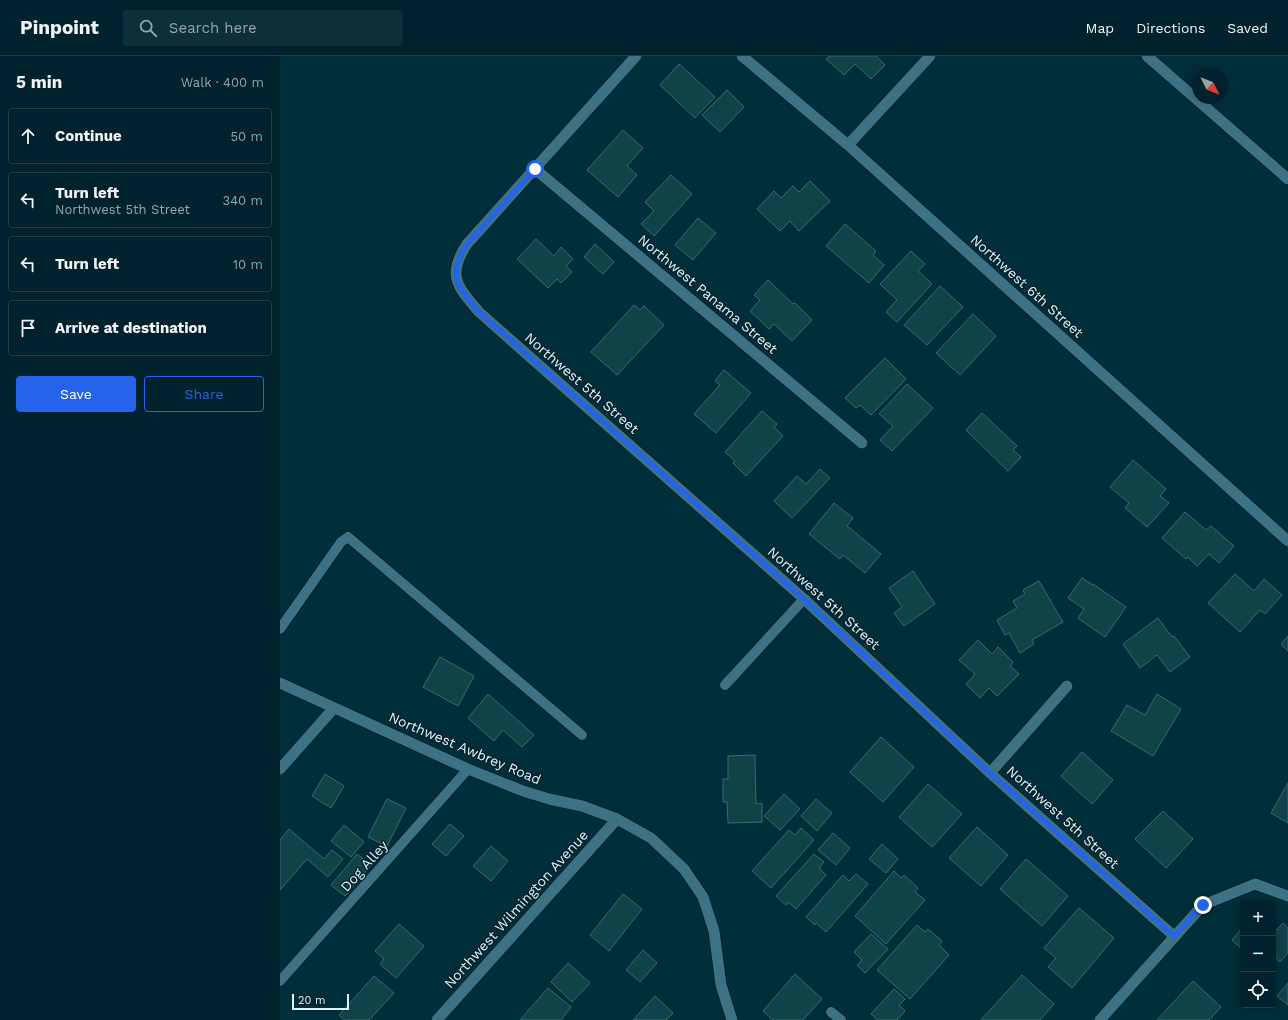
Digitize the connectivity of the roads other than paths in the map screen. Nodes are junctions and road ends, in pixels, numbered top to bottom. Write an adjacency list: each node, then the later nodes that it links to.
1 (636, 56): 6 (street)
2 (742, 56): 5 (street, Northwest 6th Street)
3 (930, 56): 5 (street)
4 (1147, 56): 7 (street)
5 (848, 144): 9 (street, Northwest 6th Street)
6 (535, 169): 8 (street, Northwest Panama Street); 10 (street, Northwest 5th Street)
7 (1288, 179)
8 (862, 443)
9 (1288, 541)
10 (804, 599): 13 (lane); 19 (street, Northwest 5th Street)
11 (280, 629): 16 (lane)
12 (280, 683): 15 (street, Northwest Awbrey Road)
13 (725, 685)
14 (1067, 686): 19 (street)
15 (334, 708): 17 (street); 18 (street, Northwest Awbrey Road)
16 (582, 735)
17 (280, 769)
18 (468, 769): 20 (street, Northwest Awbrey Road); 23 (lane, Dog Alley)
19 (990, 773): 22 (street, Northwest 5th Street)
20 (617, 819): 25 (street, Northwest Wilmington Avenue); 26 (street, Northwest Awbrey Road)
21 (1288, 896): 22 (street)
22 (1174, 936): 28 (street)
23 (280, 981)
24 (832, 1012): 27 (lane)
25 (437, 1020)
26 (732, 1020)
27 (841, 1020)
28 (1100, 1020)

